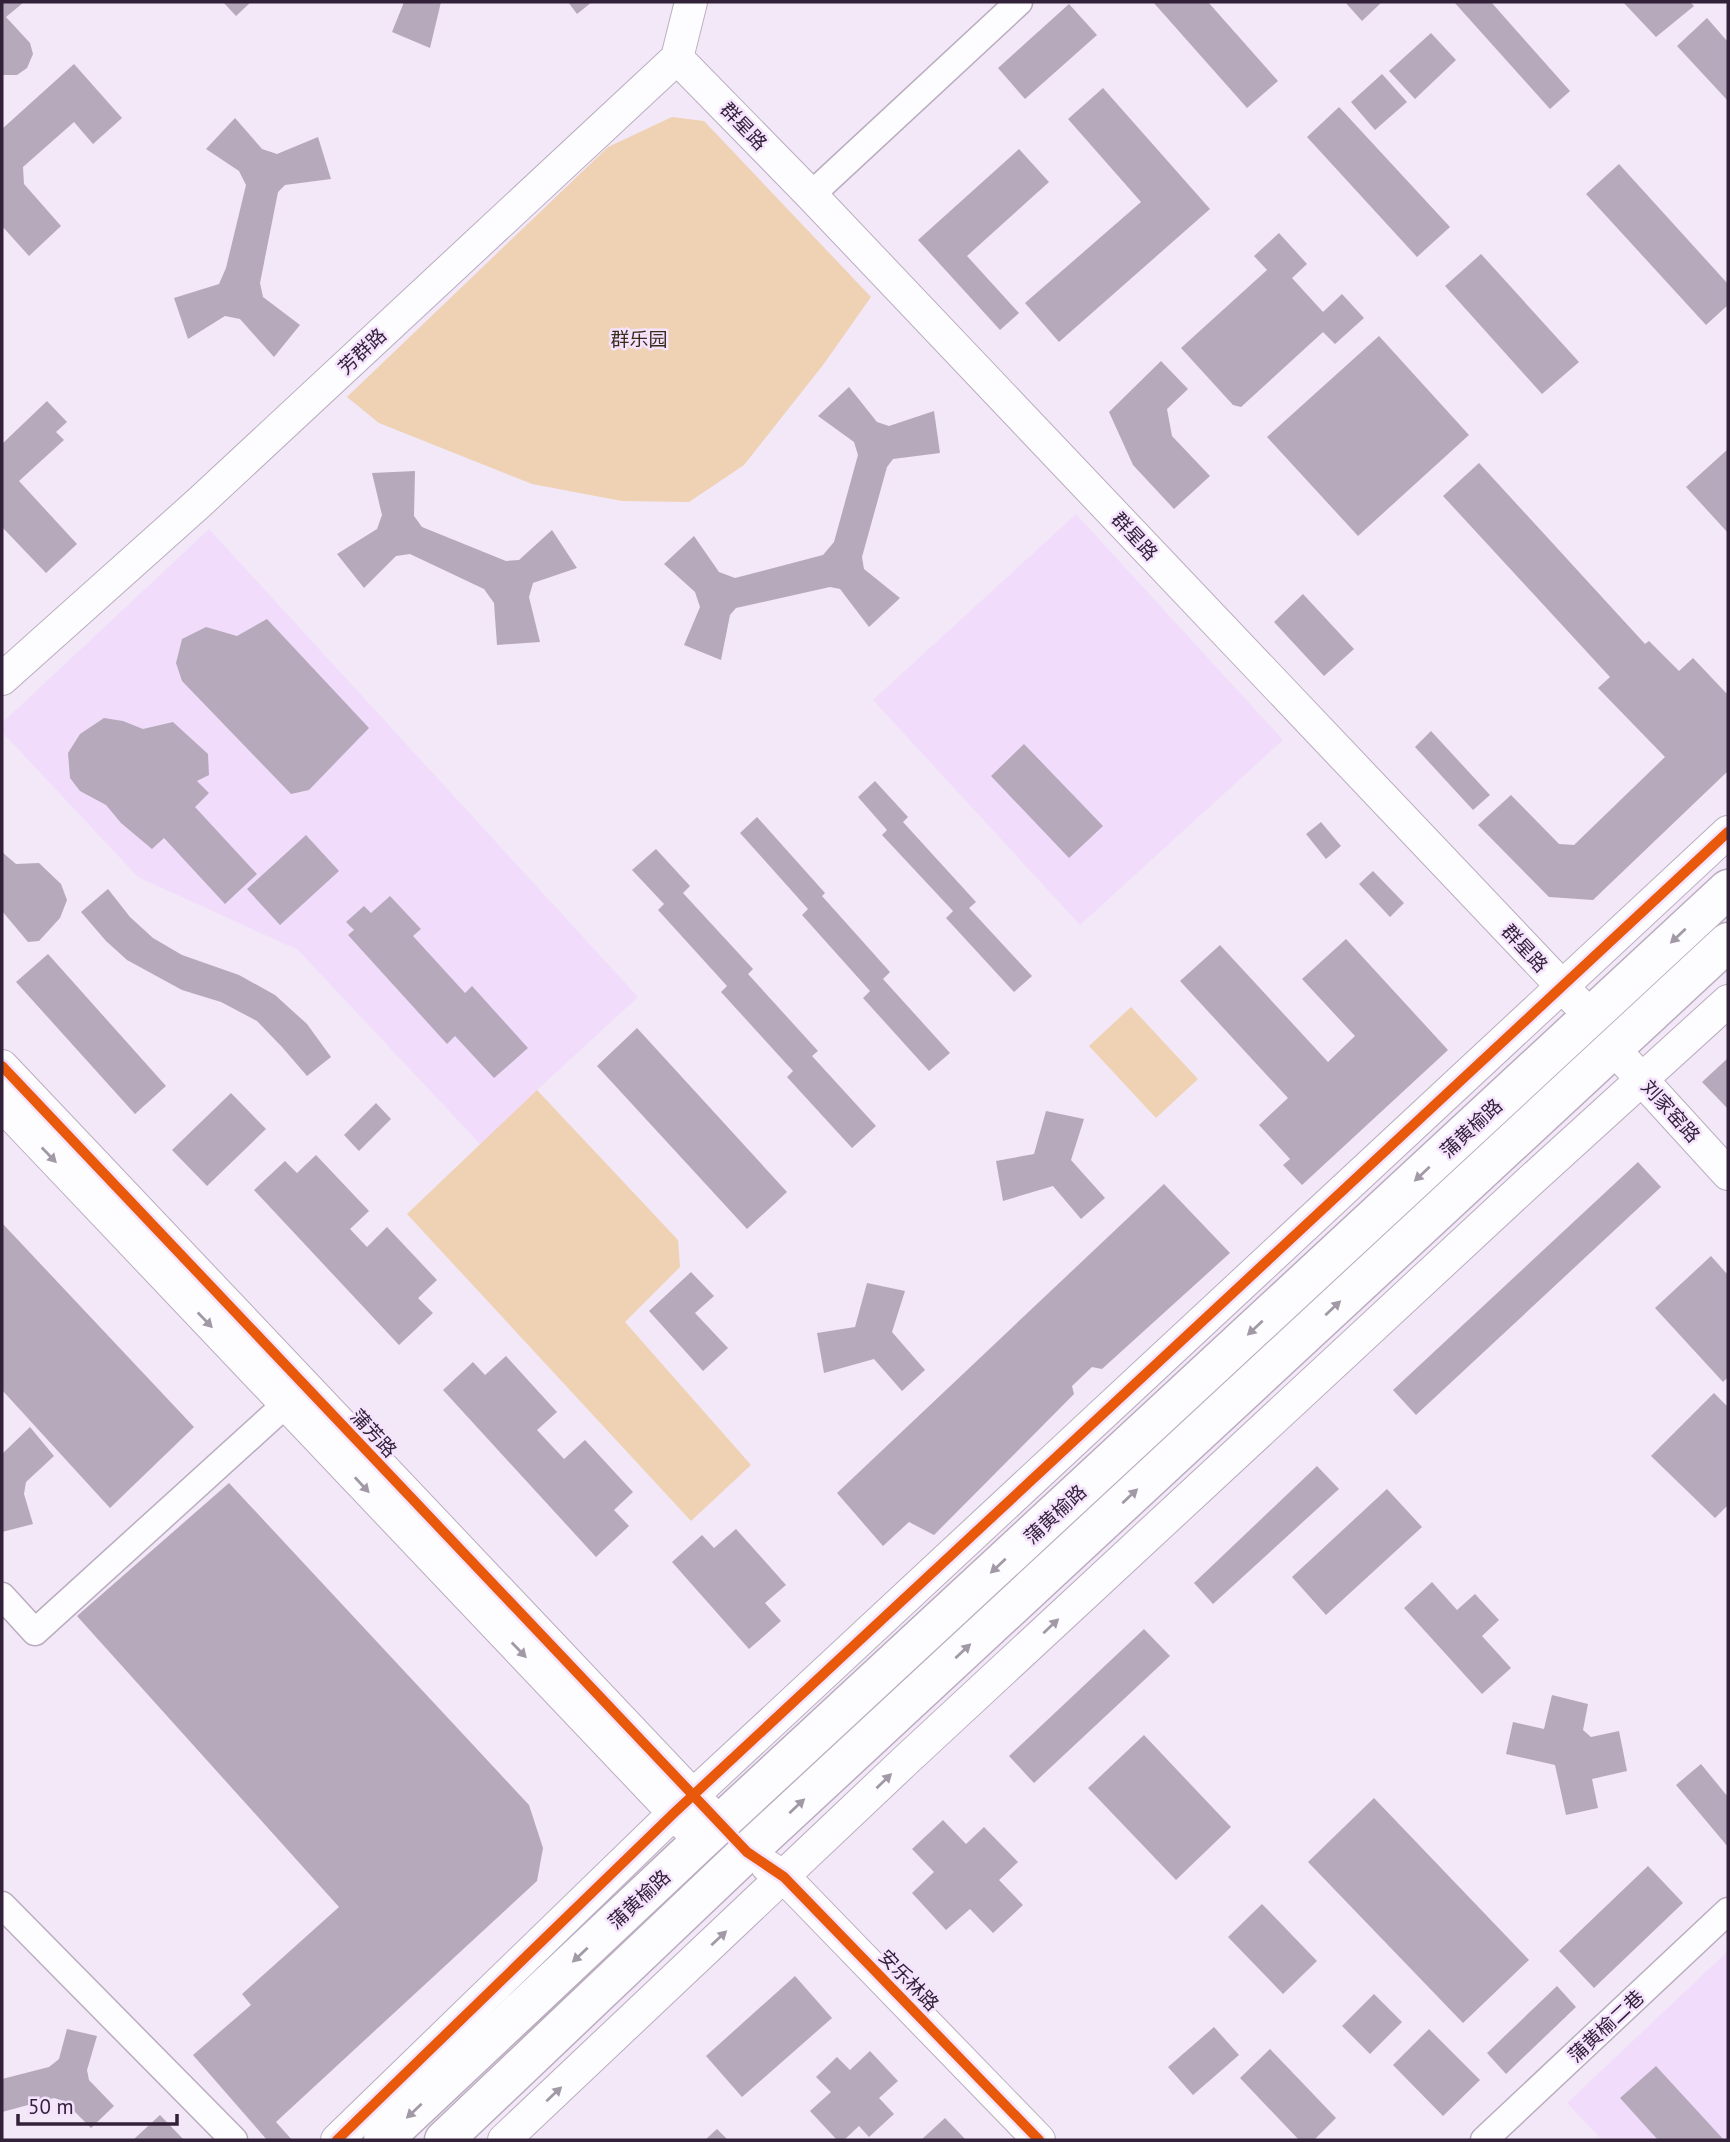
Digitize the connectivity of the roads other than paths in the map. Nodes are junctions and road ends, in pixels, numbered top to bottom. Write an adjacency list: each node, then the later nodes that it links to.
1 (691, 2): 3 (street)
2 (1019, 2): 4 (street)
3 (677, 58): 4 (street, 群星路); 5 (street, 芳群路)
4 (811, 195): 9 (street, 群星路)
5 (5, 670)
6 (1728, 832): 9 (street)
7 (1728, 889): 11 (main road, 蒲黄榆路, one-way to 11)
8 (1728, 942): 12 (main road, 蒲黄榆路)
9 (1562, 987): 11 (street, 群星路); 19 (street)
10 (1728, 1001): 14 (street)
11 (1591, 1017): 20 (main road, 蒲黄榆路, one-way to 20)
12 (1614, 1048): 14 (street, 刘家窑路); 21 (main road, 蒲黄榆路, one-way to 12)
13 (2, 1066): 19 (street, 蒲芳路)
14 (1643, 1080): 16 (street, 刘家窑路); 22 (street, one-way to 14)
15 (2, 1105): 17 (street, 蒲芳路, one-way to 17)
16 (1728, 1174)
17 (286, 1404): 18 (street); 19 (street, 蒲芳路, one-way to 19)
18 (2, 1596)
19 (684, 1804): 20 (street, 蒲芳路); 26 (street)
20 (710, 1832): 21 (street, 蒲芳路); 27 (main road, 蒲黄榆路, one-way to 27)
21 (747, 1852): 22 (street, 安乐林路); 28 (main road, 蒲黄榆路)
22 (784, 1877): 29 (street, one-way to 22); 30 (street, 安乐林路)
23 (2, 1905): 25 (street)
24 (1728, 1911): 31 (street, 蒲黄榆二巷)
25 (234, 2140)
26 (337, 2140)
27 (383, 2140)
28 (444, 2140)
29 (504, 2140)
30 (1039, 2140)
31 (1484, 2140)

